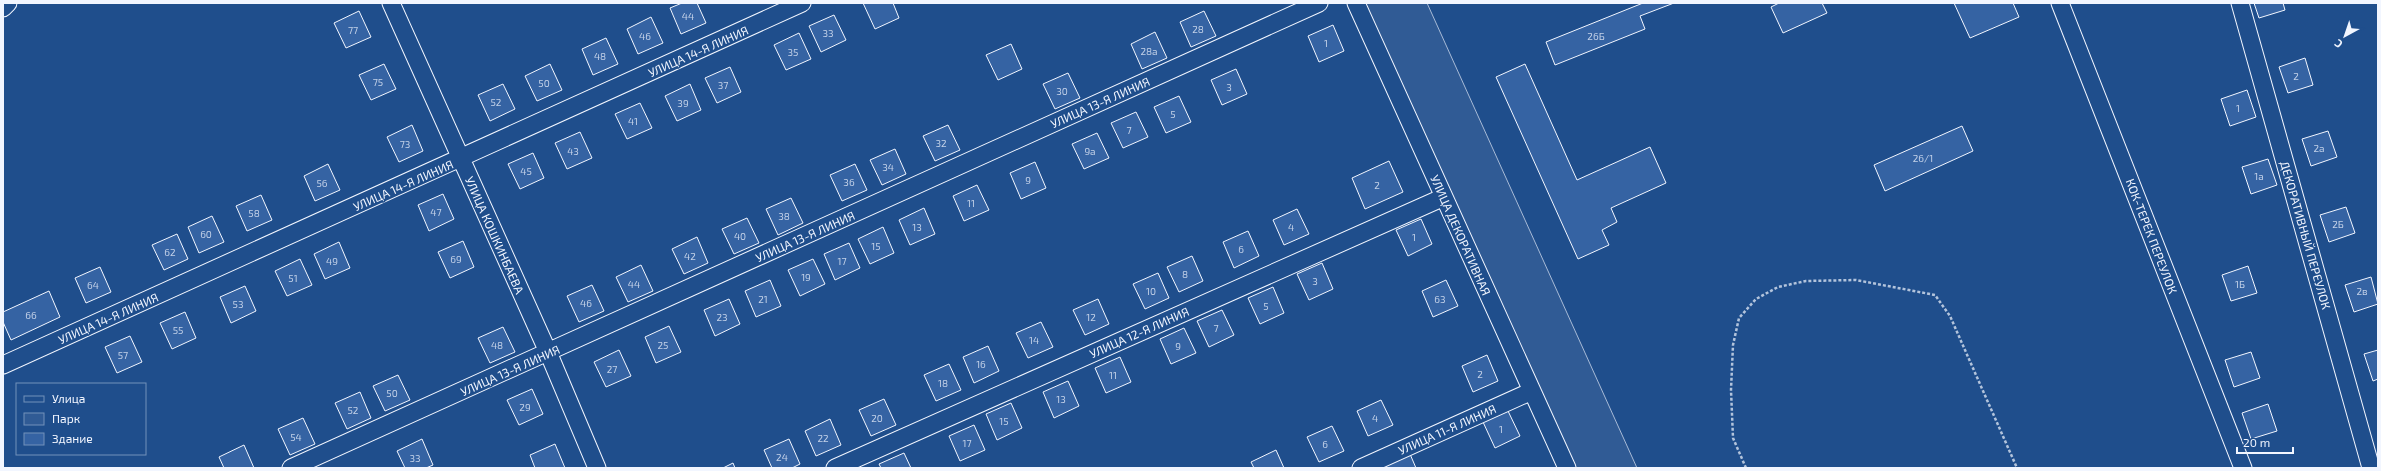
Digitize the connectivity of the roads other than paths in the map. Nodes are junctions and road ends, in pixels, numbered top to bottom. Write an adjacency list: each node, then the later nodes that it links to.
1 (8, 3): 8 (street)
2 (391, 3): 9 (street, УЛИЦА КОШКИНБАЕВА)
3 (802, 3): 9 (street, УЛИЦА 14-Я ЛИНИЯ)
4 (1319, 3): 11 (street, УЛИЦА 13-Я ЛИНИЯ)
5 (1356, 3): 10 (street, УЛИЦА ДЕКОРАТИВНАЯ)
6 (2060, 3): 19 (street, КОК-ТЕРЕК ПЕРЕУЛОК)
7 (2240, 3): 20 (street, ДЕКОРАТИВНЫЙ ПЕРЕУЛОК)
8 (3, 8)
9 (460, 159): 11 (street, УЛИЦА КОШКИНБАЕВА); 12 (street, УЛИЦА 14-Я ЛИНИЯ)
10 (1444, 197): 13 (street, УЛИЦА ДЕКОРАТИВНАЯ); 16 (street, УЛИЦА 12-Я ЛИНИЯ)
11 (548, 352): 14 (street, УЛИЦА 13-Я ЛИНИЯ); 15 (street, УЛИЦА КОШКИНБАЕВА)
12 (3, 365)
13 (1532, 391): 17 (street, УЛИЦА 11-Я ЛИНИЯ); 18 (street, УЛИЦА ДЕКОРАТИВНАЯ)
14 (291, 468)
15 (597, 468)
16 (835, 468)
17 (1361, 468)
18 (1567, 468)
19 (2243, 468)
20 (2371, 468)

